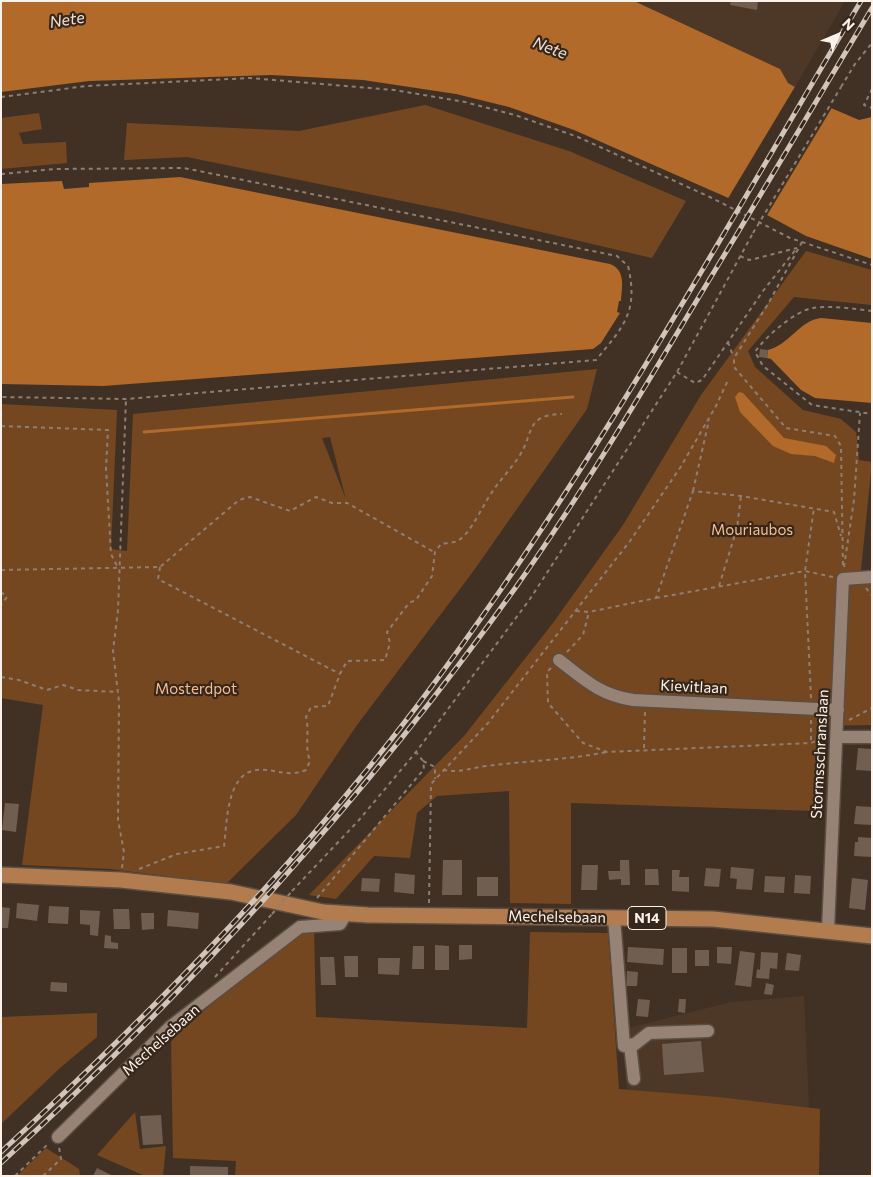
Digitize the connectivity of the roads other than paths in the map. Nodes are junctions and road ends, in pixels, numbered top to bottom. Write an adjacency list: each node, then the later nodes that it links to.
1 (872, 577): 3 (street, Stormsschranslaan)
2 (559, 660): 3 (street, Kievitlaan)
3 (838, 710): 4 (street, Stormsschranslaan)
4 (838, 732): 5 (street); 9 (street, Stormsschranslaan)
5 (872, 737)
6 (1, 875): 7 (main road, Mechelsebaan / N14)
7 (346, 914): 8 (main road, Mechelsebaan / N14); 14 (street, Mechelsebaan)
8 (614, 918): 9 (main road, Mechelsebaan / N14); 12 (street)
9 (828, 930): 10 (main road, N14)
10 (872, 936)
11 (708, 1031): 12 (street)
12 (630, 1045): 13 (street)
13 (634, 1079)
14 (58, 1138)

